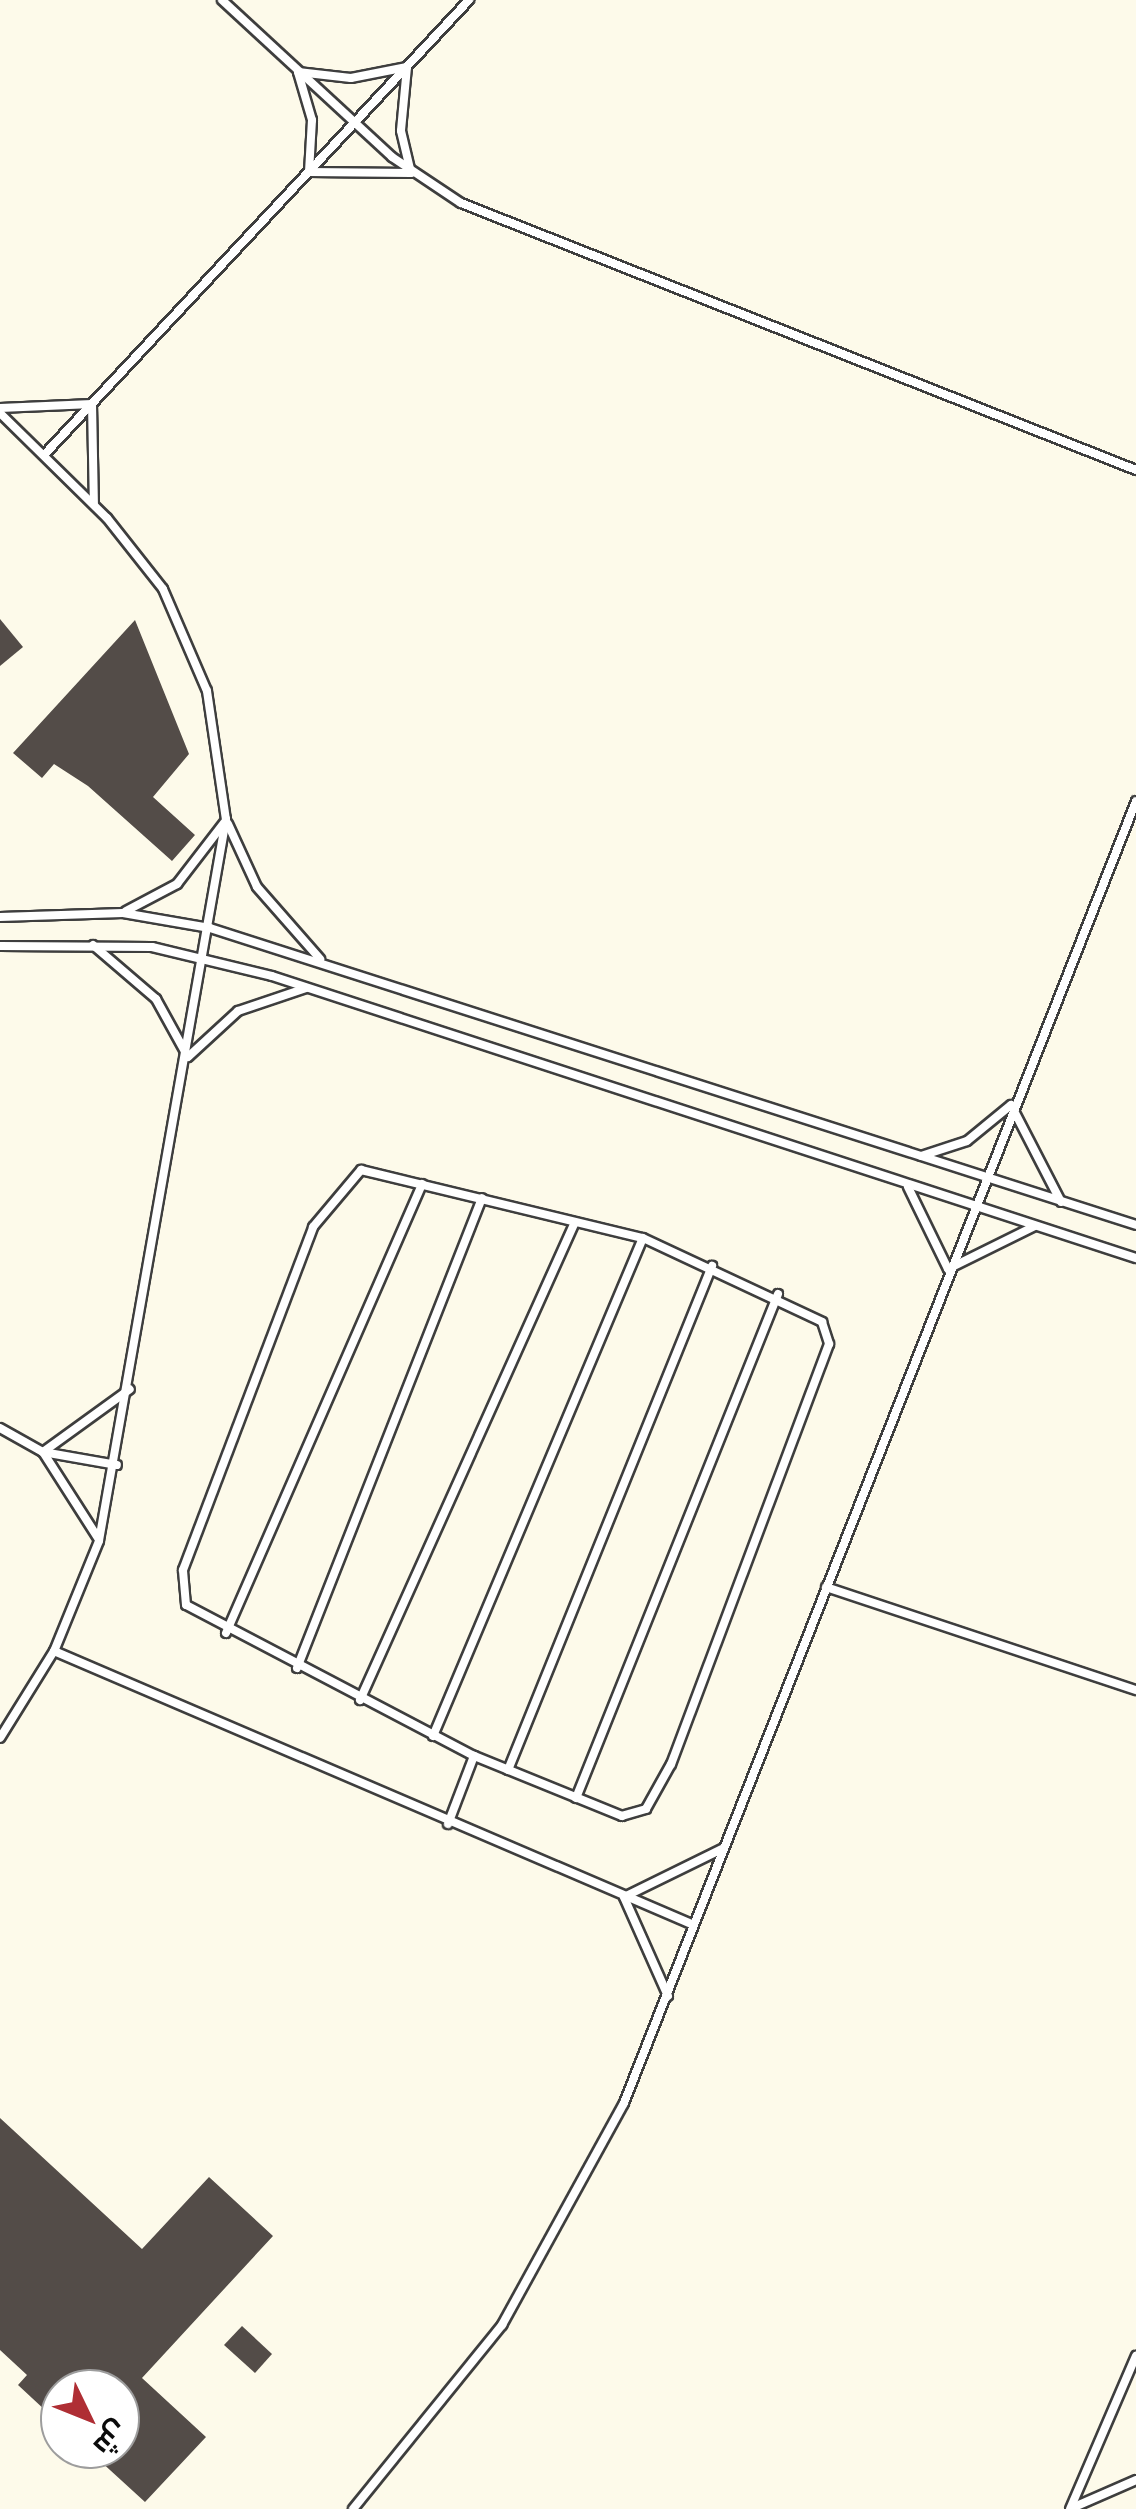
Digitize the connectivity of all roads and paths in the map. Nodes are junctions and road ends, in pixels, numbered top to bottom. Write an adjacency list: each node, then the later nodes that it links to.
1 (222, 0): 4 (lane)
2 (470, 0): 3 (lane)
3 (408, 67): 4 (lane); 5 (lane); 7 (lane)
4 (298, 72): 5 (lane); 6 (lane)
5 (354, 124): 6 (lane); 7 (lane)
6 (309, 172): 7 (lane); 8 (lane)
7 (411, 173): 11 (lane)
8 (92, 404): 9 (lane); 10 (lane); 12 (lane)
9 (0, 411): 10 (lane)
10 (44, 455): 12 (lane)
11 (1136, 470)
12 (94, 504): 14 (lane)
13 (1136, 800): 24 (lane)
14 (226, 819): 15 (lane); 17 (lane); 21 (lane)
15 (122, 913): 16 (lane); 17 (lane)
16 (0, 916)
17 (210, 928): 20 (lane); 21 (lane)
18 (90, 942): 19 (lane); 20 (lane); 23 (lane)
19 (0, 946)
20 (203, 958): 22 (lane); 23 (lane)
21 (324, 962): 25 (lane)
22 (308, 988): 23 (lane); 27 (lane)
23 (188, 1057): 40 (lane)
24 (1011, 1105): 25 (lane); 26 (lane); 30 (lane)
25 (919, 1156): 26 (lane)
26 (984, 1177): 30 (lane); 31 (lane)
27 (905, 1183): 31 (lane); 38 (lane)
28 (422, 1184): 29 (lane); 46 (lane); 46 (lane)
29 (482, 1198): 32 (lane); 48 (lane)
30 (1061, 1202): 33 (lane)
31 (972, 1205): 34 (lane); 38 (lane)
32 (575, 1222): 35 (lane); 50 (lane)
33 (1136, 1225)
34 (1035, 1226): 36 (lane); 38 (lane)
35 (643, 1238): 37 (lane); 51 (lane)
36 (1136, 1258)
37 (712, 1266): 39 (lane); 54 (lane)
38 (948, 1269): 45 (lane)
39 (778, 1294): 55 (lane); 55 (lane)
40 (130, 1389): 42 (lane); 43 (lane)
41 (0, 1428): 42 (lane)
42 (43, 1452): 43 (lane); 44 (lane)
43 (117, 1465): 44 (lane)
44 (100, 1540): 47 (lane)
45 (826, 1587): 49 (lane); 57 (lane)
46 (226, 1633): 48 (lane)
47 (54, 1652): 52 (lane); 56 (lane)
48 (296, 1668): 50 (lane)
49 (1136, 1690)
50 (360, 1700): 51 (lane)
51 (433, 1736): 53 (lane)
52 (0, 1738)
53 (474, 1756): 54 (lane); 56 (lane)
54 (508, 1770): 55 (lane)
55 (576, 1798)
56 (448, 1824): 58 (lane)
57 (724, 1848): 58 (lane); 59 (lane)
58 (624, 1896): 59 (lane); 60 (lane)
59 (694, 1925): 60 (lane)
60 (668, 1997): 63 (lane)
61 (1136, 2356): 64 (lane)
62 (1136, 2480): 64 (lane)
63 (352, 2509)
64 (1070, 2509)

